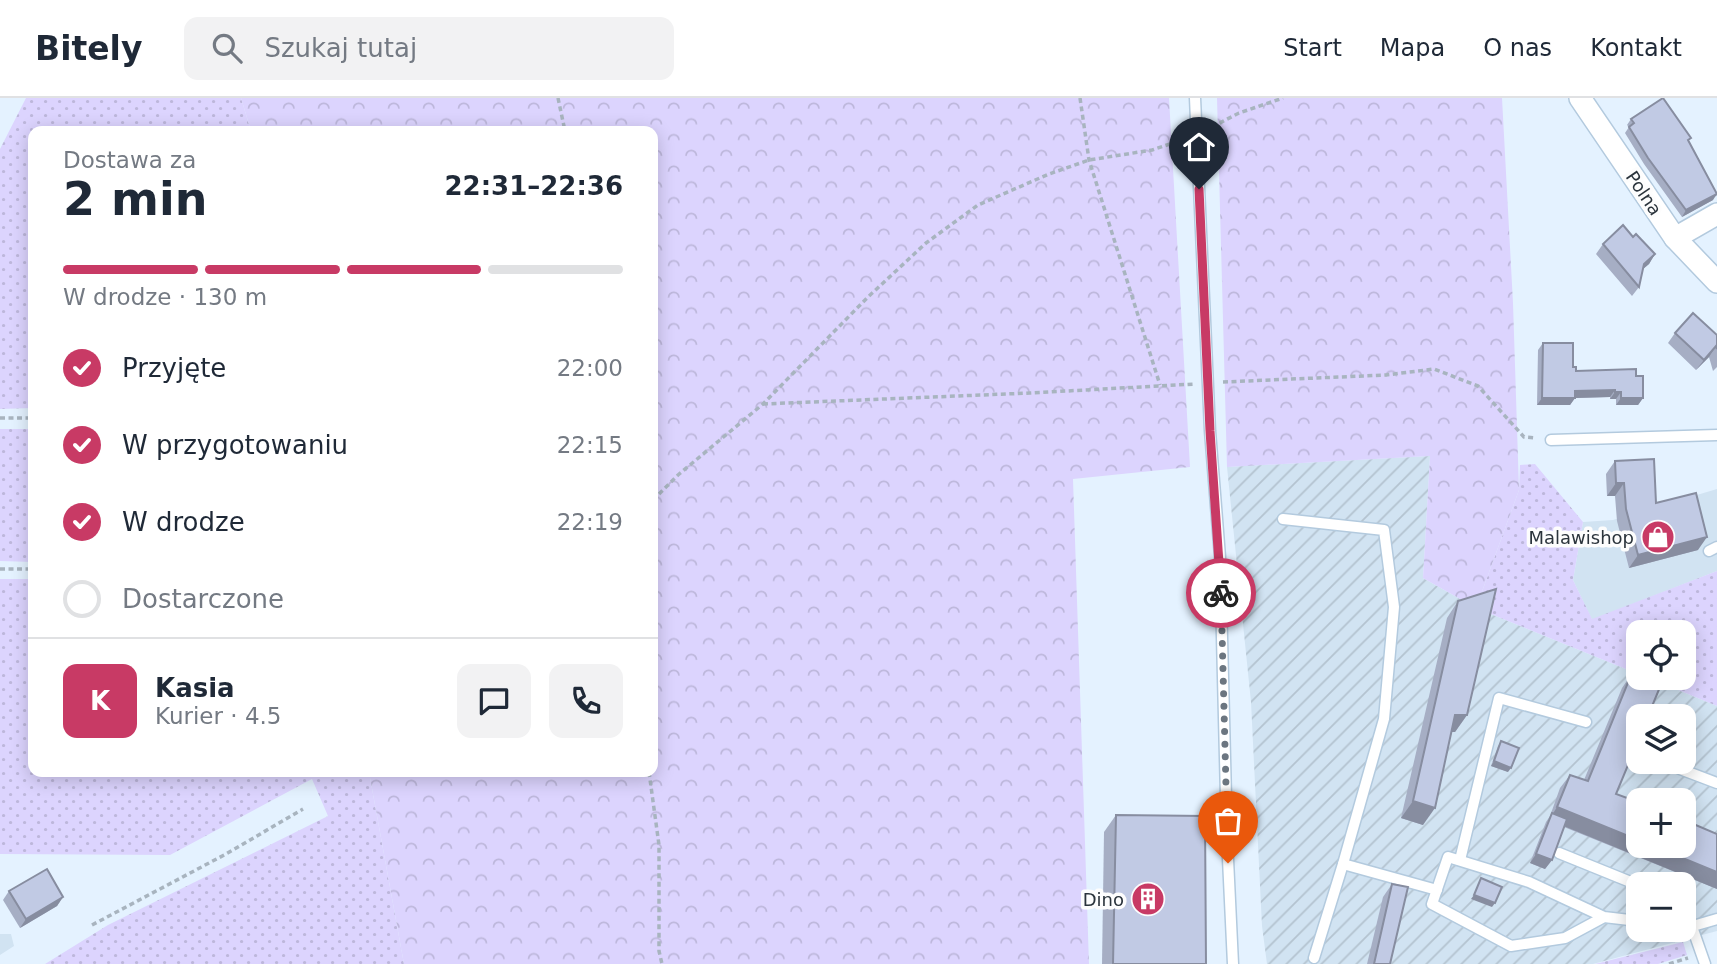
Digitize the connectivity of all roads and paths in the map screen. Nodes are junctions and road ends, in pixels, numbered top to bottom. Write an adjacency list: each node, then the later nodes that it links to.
1 (558, 98): 6 (path)
2 (1080, 98): 8 (path)
3 (1195, 98): 7 (lane)
4 (1283, 98): 7 (path)
5 (1580, 98): 10 (street, Polna)
6 (564, 126)
7 (1197, 134): 8 (path); 12 (lane)
8 (1089, 160): 13 (path); 14 (path)
9 (1717, 214): 10 (street)
10 (1675, 238): 11 (street, Polna)
11 (1717, 282)
12 (1208, 383): 13 (path); 18 (path); 41 (lane)
13 (1160, 385): 14 (path)
14 (763, 404): 19 (path)
15 (0, 418): 16 (path)
16 (28, 418)
17 (1717, 435): 18 (lane)
18 (1551, 440)
19 (658, 495)
20 (1283, 519): 30 (lane)
21 (0, 569): 22 (path)
22 (28, 569)
23 (1586, 722): 29 (lane)
24 (1693, 774): 26 (lane)
25 (650, 777): 40 (path)
26 (1717, 783)
27 (303, 809): 37 (path)
28 (1559, 853): 31 (lane)
29 (1460, 860): 32 (lane); 33 (lane)
30 (1343, 864): 32 (lane); 39 (lane)
31 (1626, 880)
32 (1437, 890): 33 (lane)
33 (1604, 917): 35 (lane)
34 (1717, 919): 36 (lane)
35 (1626, 920)
36 (1696, 924)
37 (92, 925)
38 (1695, 942): 42 (lane)
39 (1314, 958)
40 (662, 964)
41 (1233, 964)
42 (1705, 964)

